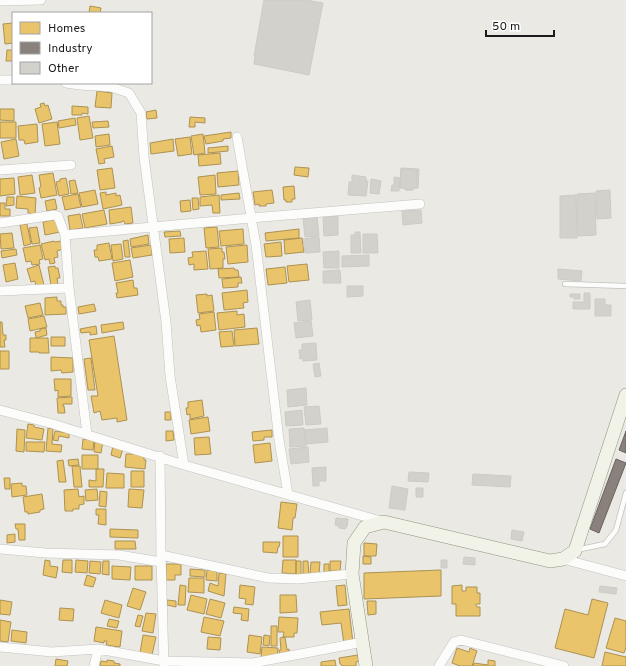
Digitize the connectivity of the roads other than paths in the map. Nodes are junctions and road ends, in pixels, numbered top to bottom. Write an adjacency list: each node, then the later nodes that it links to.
1 (41, 0): 2 (street)
2 (0, 1)
3 (0, 80): 4 (street)
4 (12, 80)
5 (73, 84): 12 (street)
6 (237, 137): 10 (street)
7 (71, 165): 8 (street)
8 (0, 170)
9 (420, 204): 10 (street)
10 (251, 218): 12 (street); 24 (street)
11 (0, 222): 13 (street)
12 (153, 227): 13 (street); 22 (street)
13 (64, 235): 16 (street)
14 (565, 284): 15 (lane)
15 (626, 286)
16 (69, 288): 17 (street); 20 (street)
17 (0, 291)
18 (626, 395): 27 (street)
19 (0, 410): 20 (street)
20 (87, 434): 21 (street)
21 (160, 456): 22 (street); 28 (street)
22 (184, 465): 24 (street)
23 (626, 493): 27 (lane)
24 (288, 494): 25 (street)
25 (384, 522): 29 (street); 30 (street)
26 (0, 549): 28 (street)
27 (575, 551): 29 (street)
28 (161, 558): 30 (street); 35 (street)
29 (564, 559): 31 (street)
30 (352, 574): 32 (street)
31 (626, 576)
32 (363, 642): 35 (street); 37 (street)
33 (0, 647): 34 (street)
34 (98, 649): 35 (street); 36 (street)
35 (164, 664)
36 (94, 666)
37 (366, 666)
38 (439, 666): 39 (street)
39 (564, 666)

